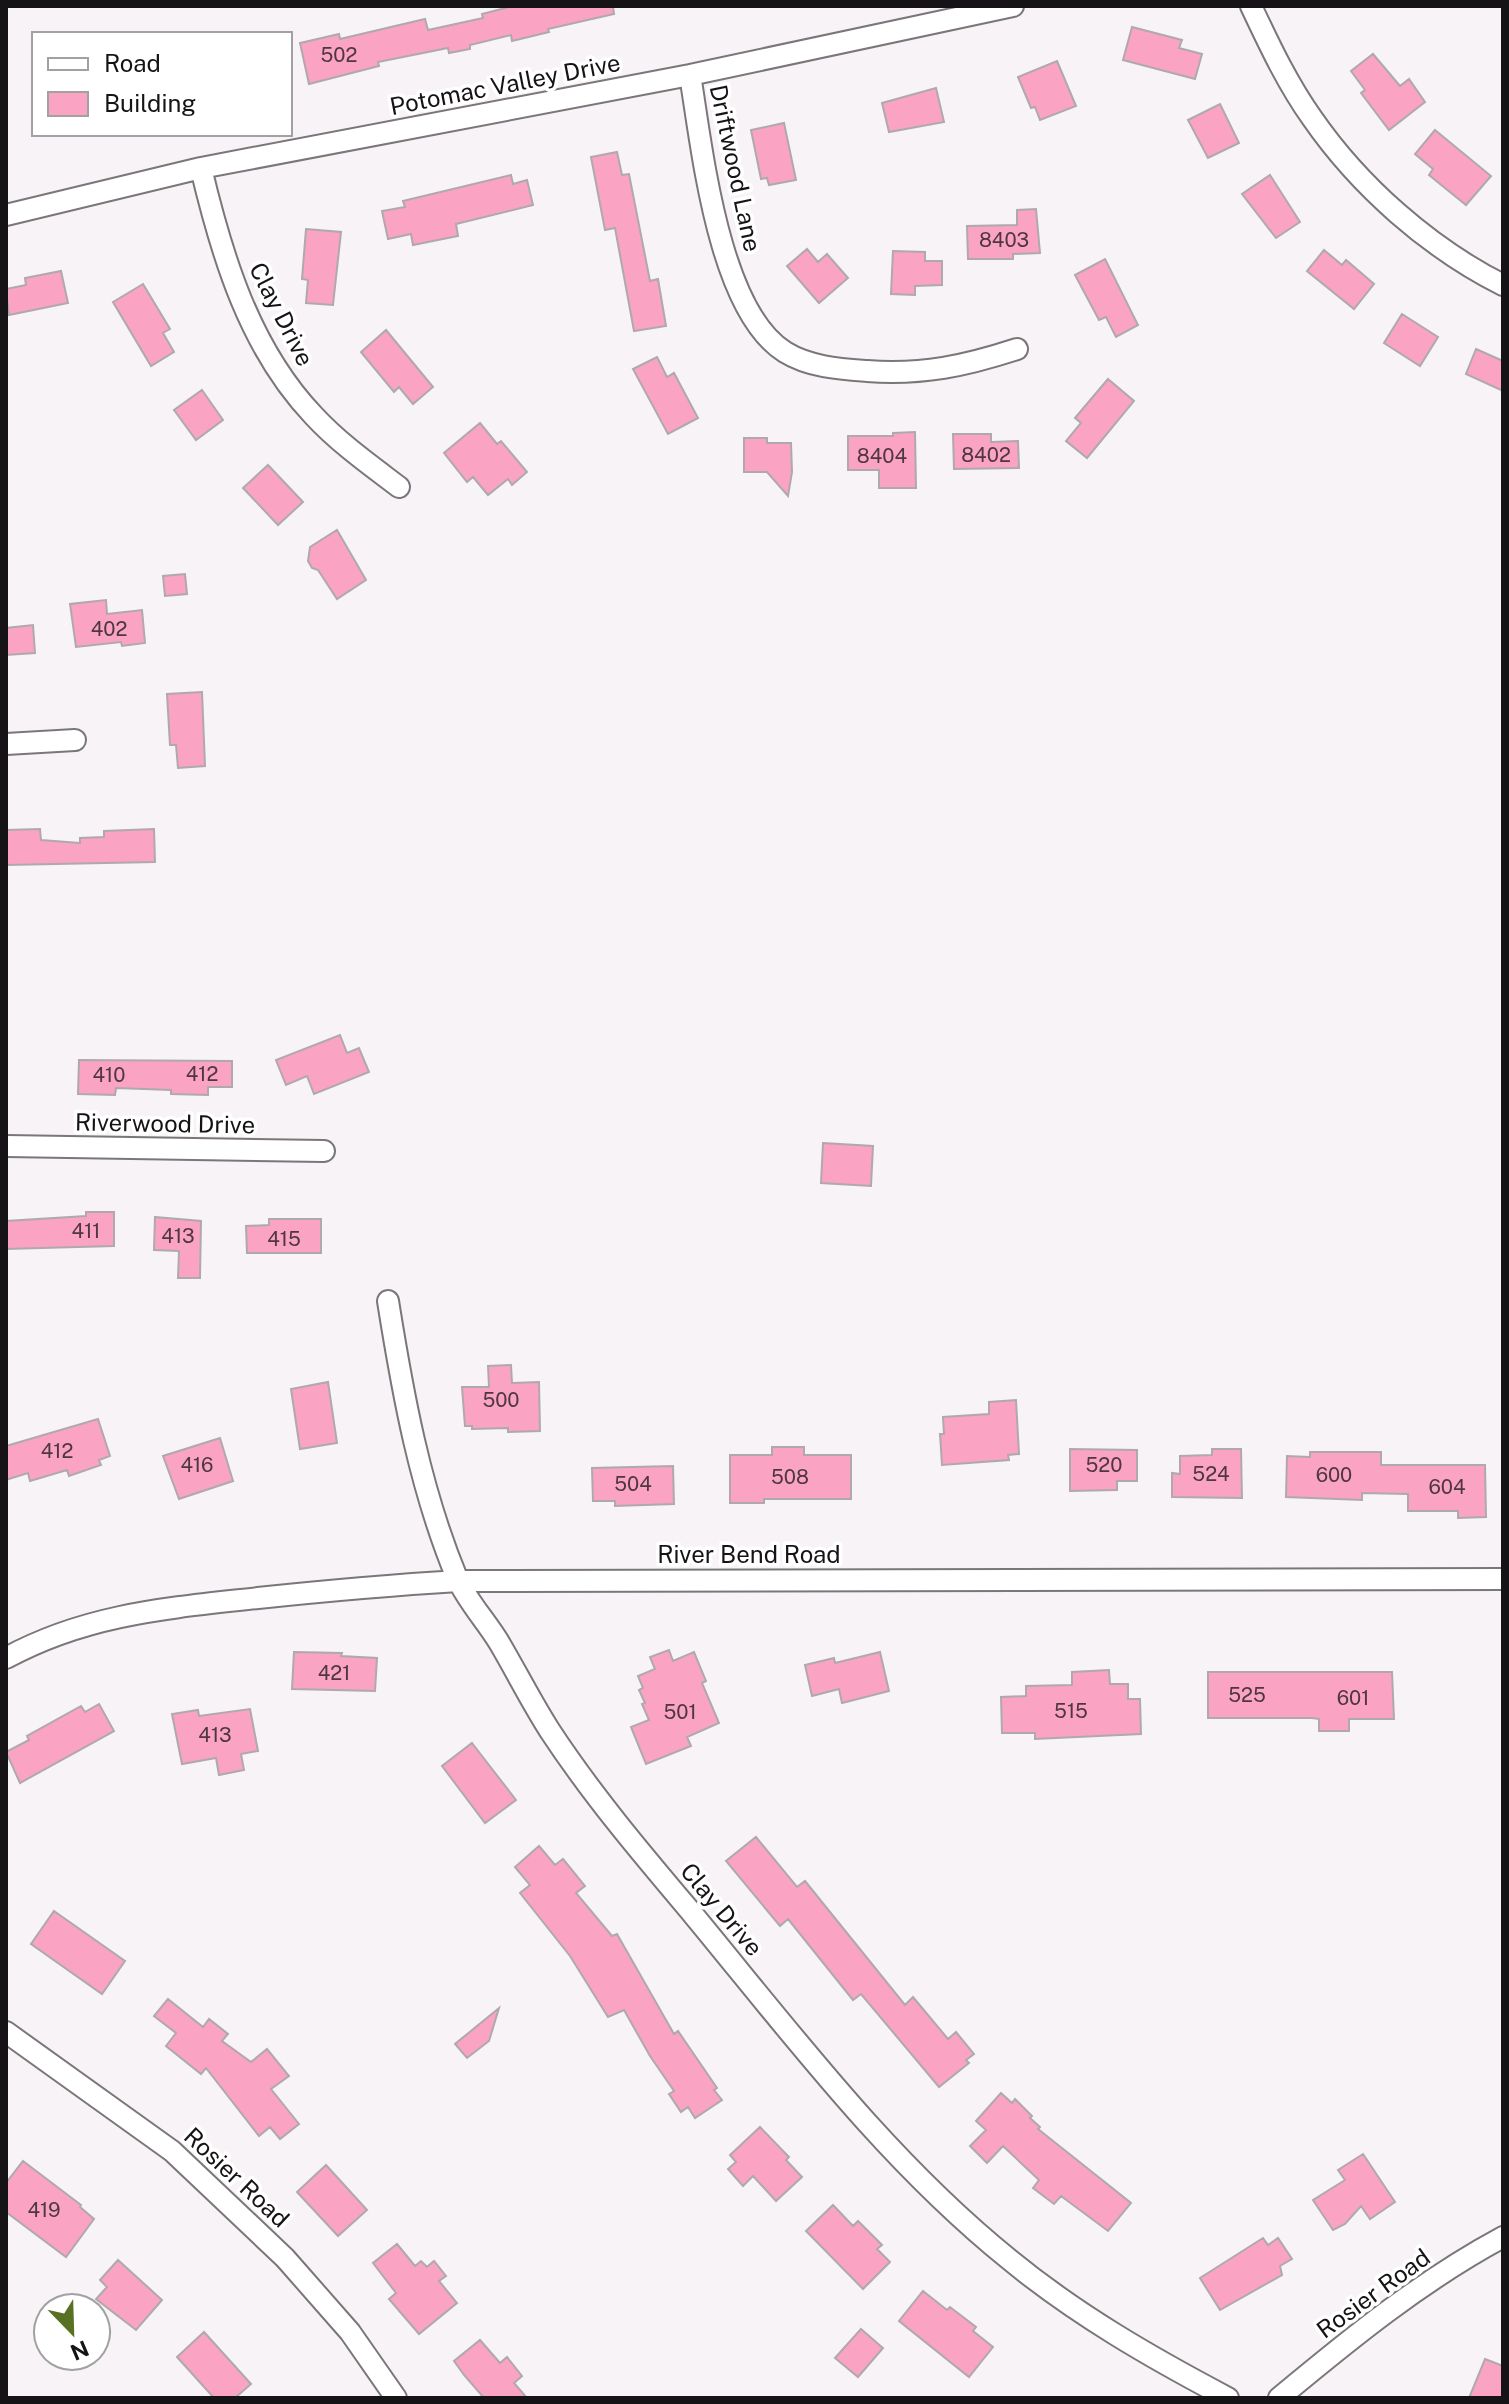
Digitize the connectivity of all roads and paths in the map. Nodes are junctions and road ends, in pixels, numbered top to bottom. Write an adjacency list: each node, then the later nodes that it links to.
1 (1013, 6): 3 (street, Potomac Valley Drive)
2 (1251, 6): 6 (street)
3 (690, 75): 4 (street, Potomac Valley Drive); 7 (street, Driftwood Lane)
4 (201, 168): 5 (street, Potomac Valley Drive); 8 (street, Clay Drive)
5 (6, 215)
6 (1503, 285)
7 (1017, 349)
8 (399, 487)
9 (75, 740): 10 (street)
10 (6, 744)
11 (6, 1146): 12 (street, Riverwood Drive)
12 (324, 1151)
13 (388, 1301): 15 (street, Clay Drive)
14 (1503, 1579): 15 (street, River Bend Road)
15 (458, 1581): 16 (street, River Bend Road); 20 (street, Clay Drive)
16 (6, 1658)
17 (6, 2032): 19 (street, Rosier Road)
18 (1503, 2237): 21 (street, Rosier Road)
19 (396, 2398)
20 (1228, 2398)
21 (1279, 2398)

